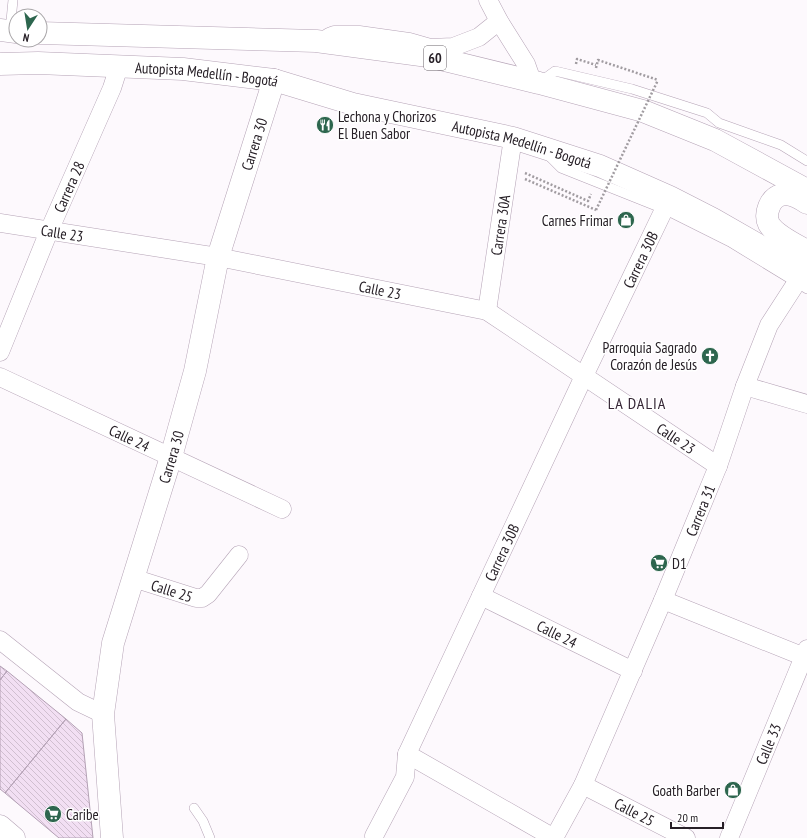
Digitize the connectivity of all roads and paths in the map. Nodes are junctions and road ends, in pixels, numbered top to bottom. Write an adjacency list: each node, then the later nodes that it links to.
1 (488, 0): 2 (street)
2 (499, 21): 4 (street); 11 (street)
3 (48, 33): 4 (main road, 60)
4 (316, 41): 11 (main road, 60)
5 (577, 59): 8 (path)
6 (598, 60): 15 (path, bridge)
7 (0, 64): 9 (main road, Autopista Medellín - Bogotá)
8 (596, 65)
9 (119, 66): 10 (main road, Autopista Medellín - Bogotá); 19 (street, Carrera 28)
10 (274, 80): 12 (main road, Autopista Medellín - Bogotá); 20 (main road, Carrera 30)
11 (536, 82): 13 (lane); 14 (main road, 60)
12 (513, 138): 16 (main road, Autopista Medellín - Bogotá); 22 (street, Carrera 30A)
13 (807, 161)
14 (807, 190)
15 (592, 192)
16 (667, 203): 21 (main road, Autopista Medellín - Bogotá); 25 (street, Carrera 30B)
17 (807, 203): 21 (main road)
18 (0, 223): 19 (street, Calle 23)
19 (49, 231): 20 (street, Calle 23); 23 (street, Carrera 28)
20 (218, 257): 22 (street, Calle 23); 28 (main road, Carrera 30)
21 (804, 273): 26 (street, Carrera 31)
22 (486, 311): 25 (street, Calle 23)
23 (0, 352)
24 (0, 376): 28 (street, Calle 24)
25 (584, 376): 29 (street, Calle 23); 33 (street, Carrera 30B)
26 (745, 386): 27 (street); 29 (street, Carrera 31)
27 (807, 404)
28 (171, 457): 30 (street, Calle 24); 32 (main road, Carrera 30)
29 (718, 466): 34 (street, Carrera 31)
30 (282, 509)
31 (239, 555): 32 (street, Calle 25)
32 (133, 578): 38 (main road, Carrera 30)
33 (481, 596): 37 (street, Calle 24); 39 (street, Carrera 30B)
34 (663, 600): 36 (street); 37 (street, Carrera 31)
35 (0, 640): 38 (street)
36 (806, 655): 49 (street, Calle 33)
37 (633, 671): 40 (street, Carrera 31)
38 (103, 714): 45 (main road, Carrera 30)
39 (407, 754): 43 (street); 47 (street)
40 (583, 785): 47 (street, Carrera 31); 48 (street, Calle 25)
41 (194, 808): 46 (lane)
42 (0, 826): 44 (main road)
43 (374, 836)
44 (14, 838)
45 (112, 838)
46 (210, 838)
47 (554, 838)
48 (686, 838)
49 (729, 838)

